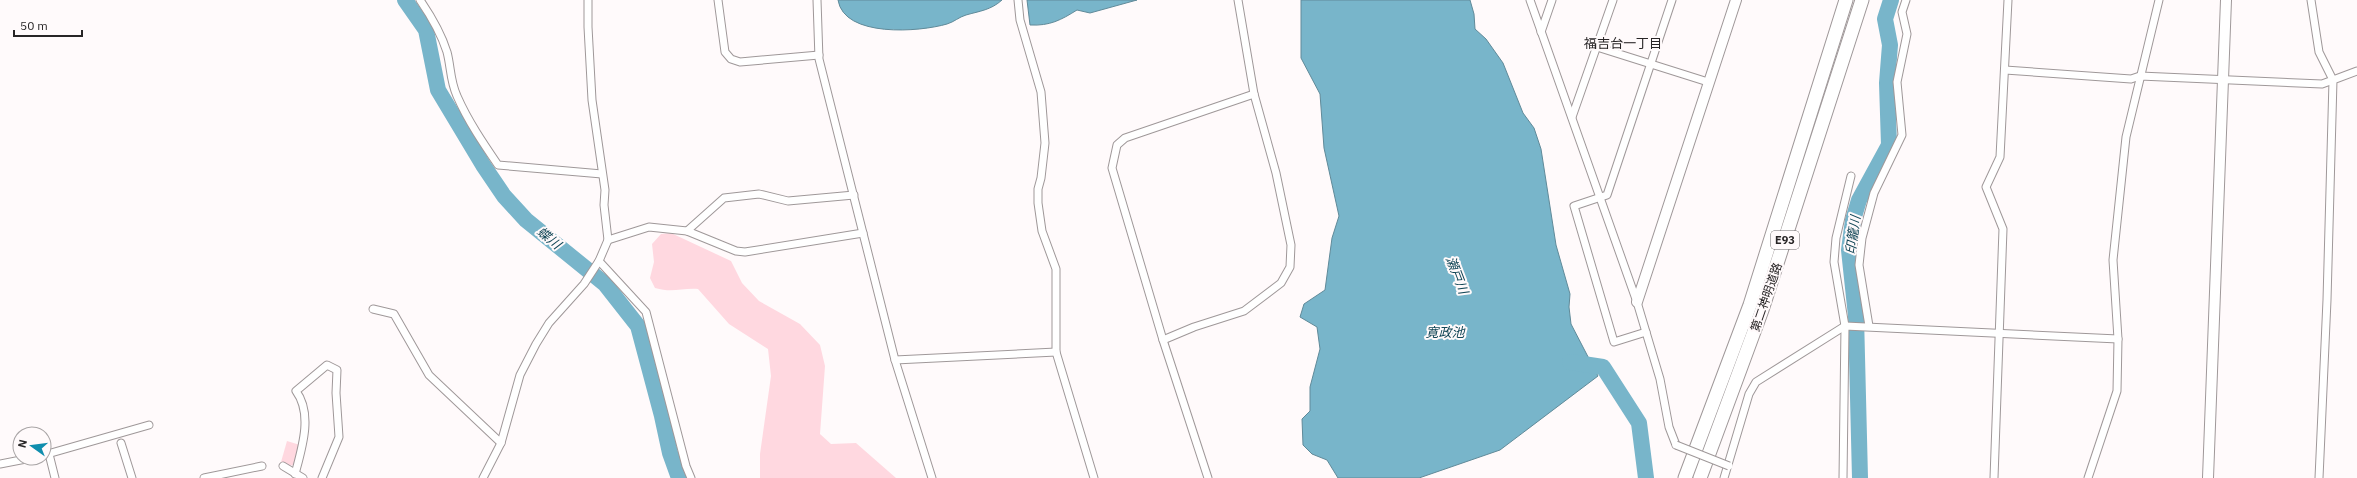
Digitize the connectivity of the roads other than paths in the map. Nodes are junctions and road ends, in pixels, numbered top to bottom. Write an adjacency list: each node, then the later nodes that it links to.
1 (420, 0): 31 (street)
2 (588, 0): 31 (street)
3 (718, 0): 21 (street)
4 (817, 0): 21 (street)
5 (1018, 0): 47 (street)
6 (1238, 0): 29 (street)
7 (1530, 0): 19 (street)
8 (1552, 0): 19 (street)
9 (1613, 0): 20 (street)
10 (1672, 0): 22 (street)
11 (1736, 0): 28 (street)
12 (1846, 0): 70 (highway, 第二神明道路 / E93)
13 (1862, 0): 71 (highway, 第二神明道路 / E93)
14 (1906, 0): 42 (street)
15 (2008, 0): 23 (street)
16 (2158, 0): 25 (street)
17 (2226, 0): 27 (street)
18 (2311, 0): 26 (street)
19 (1541, 32): 30 (street)
20 (1597, 47): 22 (street); 30 (street)
21 (819, 55): 33 (street)
22 (1650, 64): 28 (street); 34 (street)
23 (2005, 70): 25 (street); 44 (street)
24 (2357, 71): 26 (street)
25 (2140, 76): 27 (street); 46 (street)
26 (2333, 80): 27 (street); 77 (street)
27 (2224, 81): 76 (street)
28 (1708, 82): 39 (street)
29 (1254, 94): 45 (street); 45 (street)
30 (1572, 117): 34 (street)
31 (602, 174): 37 (street)
32 (1851, 176): 41 (street)
33 (854, 195): 35 (street); 36 (street)
34 (1600, 196): 39 (street); 43 (street)
35 (688, 231): 36 (street); 37 (street)
36 (863, 233): 48 (street)
37 (608, 240): 38 (street)
38 (599, 261): 51 (street); 66 (street)
39 (1637, 302): 43 (street)
40 (373, 309): 51 (street)
41 (1845, 326): 42 (street); 58 (street); 73 (street)
42 (1869, 326): 44 (street)
43 (1646, 332): 58 (street, bridge)
44 (2000, 332): 46 (street); 74 (street)
45 (1163, 340): 69 (street)
46 (2118, 340): 75 (street)
47 (1056, 352): 48 (street); 68 (street)
48 (895, 360): 67 (street)
49 (149, 425): 52 (street)
50 (121, 443): 61 (street)
51 (501, 443): 65 (street)
52 (52, 453)
53 (12, 462): 54 (street)
54 (0, 464)
55 (51, 466): 60 (street)
56 (262, 466): 62 (street)
57 (283, 466): 59 (street)
58 (1729, 466): 72 (street)
59 (295, 474): 63 (street); 64 (street)
60 (55, 478)
61 (132, 478)
62 (204, 478)
63 (303, 478)
64 (322, 478)
65 (483, 478)
66 (691, 478)
67 (932, 478)
68 (1094, 478)
69 (1208, 478)
70 (1685, 478)
71 (1700, 478)
72 (1724, 478)
73 (1843, 478)
74 (1994, 478)
75 (2088, 478)
76 (2208, 478)
77 (2319, 478)

